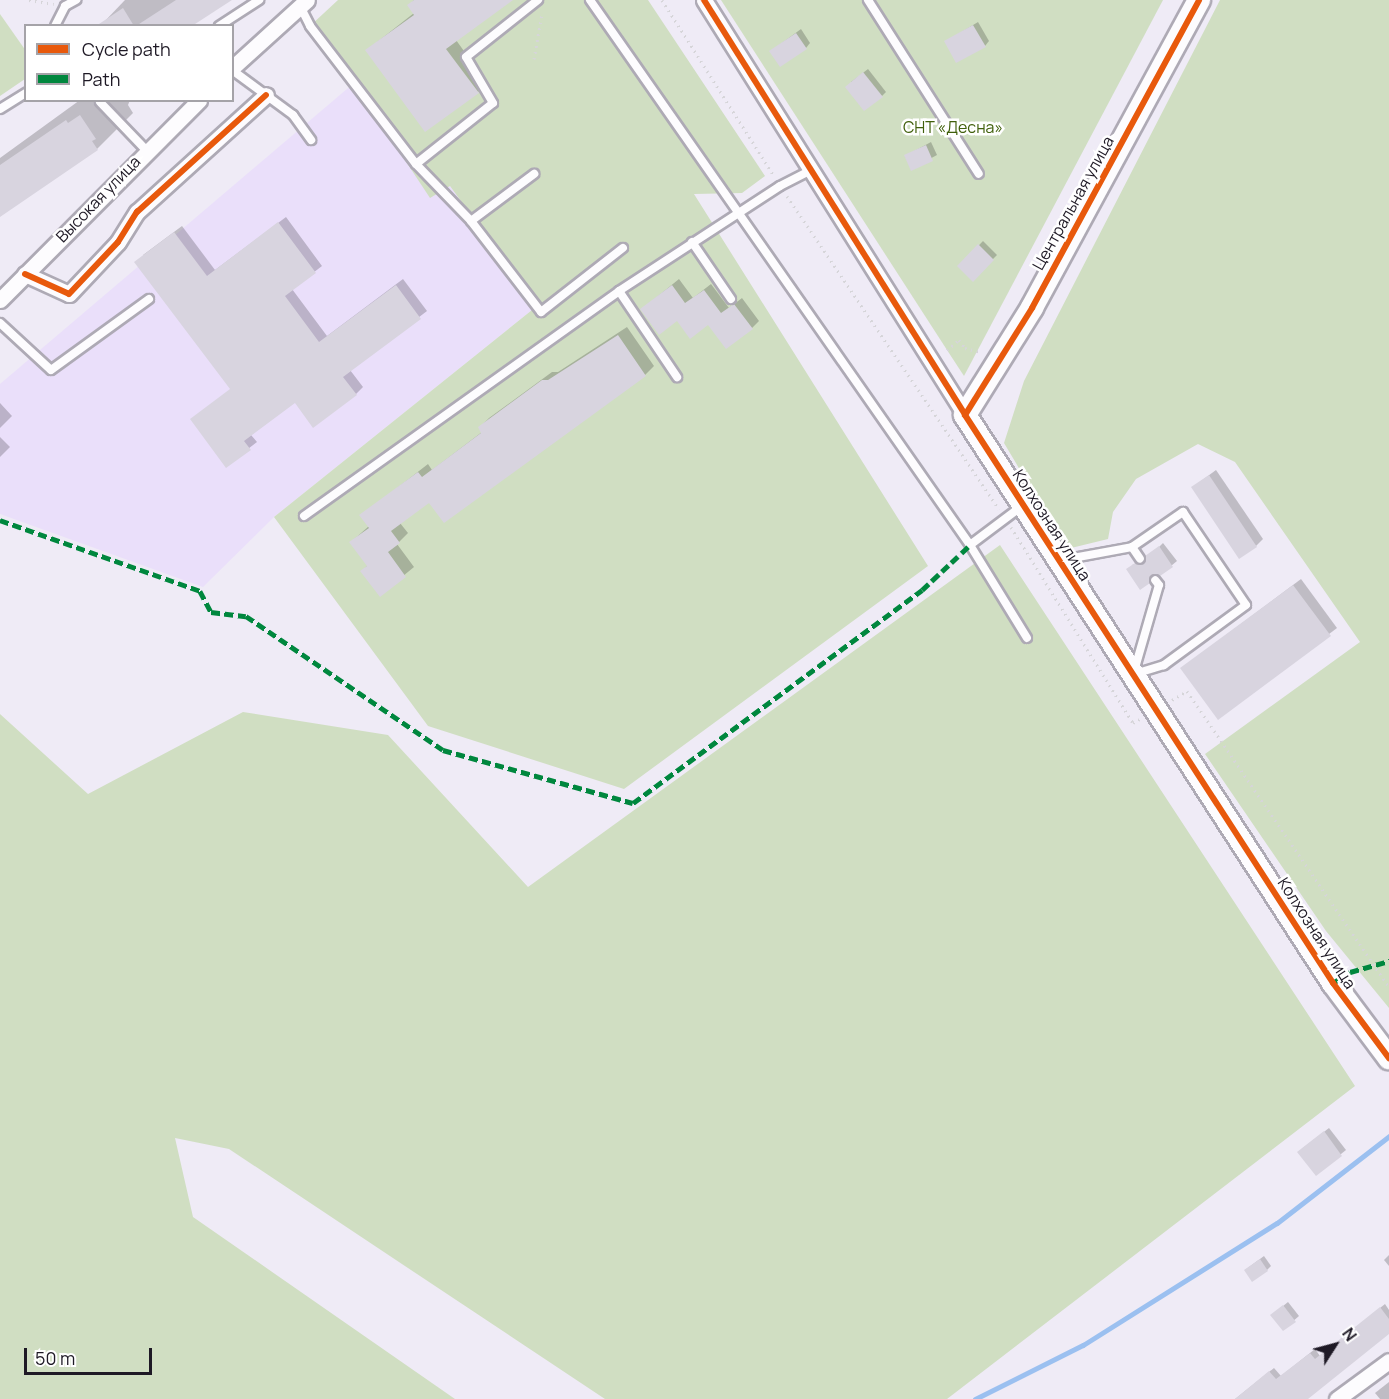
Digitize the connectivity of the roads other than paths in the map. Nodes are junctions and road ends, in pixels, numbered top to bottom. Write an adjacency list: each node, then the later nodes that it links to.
1 (76, 0): 9 (lane)
2 (259, 0): 10 (lane)
3 (538, 0): 20 (lane)
4 (590, 0): 24 (lane)
5 (704, 0): 21 (street, Колхозная улица)
6 (868, 0): 23 (lane)
7 (1199, 0): 35 (street, Центральная улица)
8 (301, 2): 11 (street); 20 (lane)
9 (56, 24)
10 (222, 24)
11 (234, 67)
12 (234, 71): 14 (lane)
13 (24, 94): 17 (lane)
14 (266, 95): 18 (lane); 28 (street)
15 (101, 102): 19 (lane)
16 (197, 102): 19 (street, Высокая улица)
17 (0, 109)
18 (311, 140)
19 (146, 150): 28 (street, Высокая улица)
20 (416, 164): 25 (lane)
21 (809, 171): 24 (lane); 35 (street, Колхозная улица)
22 (534, 174): 25 (lane)
23 (979, 174)
24 (736, 214): 26 (lane); 38 (lane)
25 (471, 221): 27 (lane)
26 (692, 242): 29 (lane); 31 (lane)
27 (623, 248)
28 (25, 274): 32 (street, Высокая улица)
29 (619, 291): 34 (lane); 37 (lane)
30 (149, 299): 33 (lane)
31 (730, 299)
32 (0, 300)
33 (0, 323)
34 (677, 377)
35 (965, 416): 36 (street, Колхозная улица)
36 (1024, 506): 38 (lane); 41 (street, Колхозная улица)
37 (304, 516)
38 (970, 544): 43 (lane)
39 (1132, 547): 40 (lane); 41 (lane); 44 (lane)
40 (1140, 559)
41 (1059, 561): 44 (street, Колхозная улица)
42 (1155, 580): 44 (lane)
43 (1027, 638)
44 (1133, 675): 45 (street, Колхозная улица)
45 (1389, 1058)
46 (1389, 1361): 47 (street)
47 (1337, 1399)

